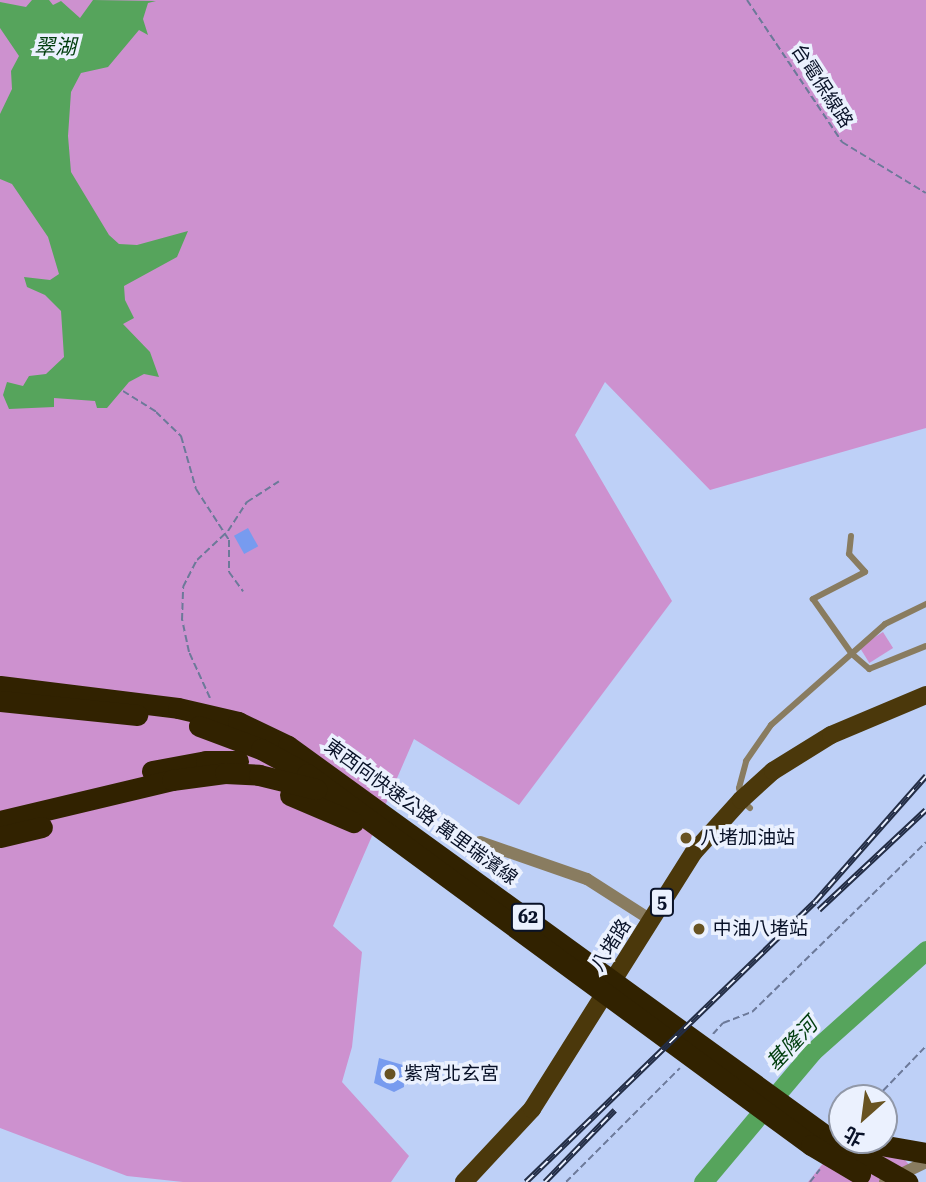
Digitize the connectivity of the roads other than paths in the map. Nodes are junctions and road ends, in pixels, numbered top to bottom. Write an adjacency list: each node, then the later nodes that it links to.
1 (851, 536): 4 (lane)
2 (926, 604): 4 (lane)
3 (926, 646): 4 (lane)
4 (852, 654): 12 (lane)
5 (0, 675): 7 (highway)
6 (0, 685): 7 (highway, 東西向快速公路 萬里瑞濱線 / 62)
7 (81, 693): 10 (highway, 東西向快速公路 萬里瑞濱線 / 62)
8 (926, 695): 12 (main road, 八堵路 / 5)
9 (0, 701): 10 (highway, 東西向快速公路 萬里瑞濱線 / 62)
10 (126, 706): 19 (highway, 東西向快速公路 萬里瑞濱線 / 62); 28 (highway, 東西向快速公路 萬里瑞濱線 / 62)
11 (926, 708): 12 (main road, 八堵路 / 5)
12 (745, 804): 18 (main road, 八堵路 / 5); 25 (main road, 八堵路 / 5)
13 (0, 808): 14 (highway)
14 (388, 814): 15 (highway); 20 (highway); 27 (highway)
15 (0, 821)
16 (0, 837): 19 (highway)
17 (480, 842): 18 (street)
18 (652, 920): 24 (main road, 八堵路 / 5)
19 (539, 943): 26 (highway, 東西向快速公路 萬里瑞濱線 / 62)
20 (828, 1126)
21 (898, 1148): 22 (highway)
22 (926, 1153)
23 (926, 1162): 27 (street)
24 (464, 1182)
25 (482, 1182)
26 (874, 1182)
27 (884, 1182)
28 (907, 1182)

